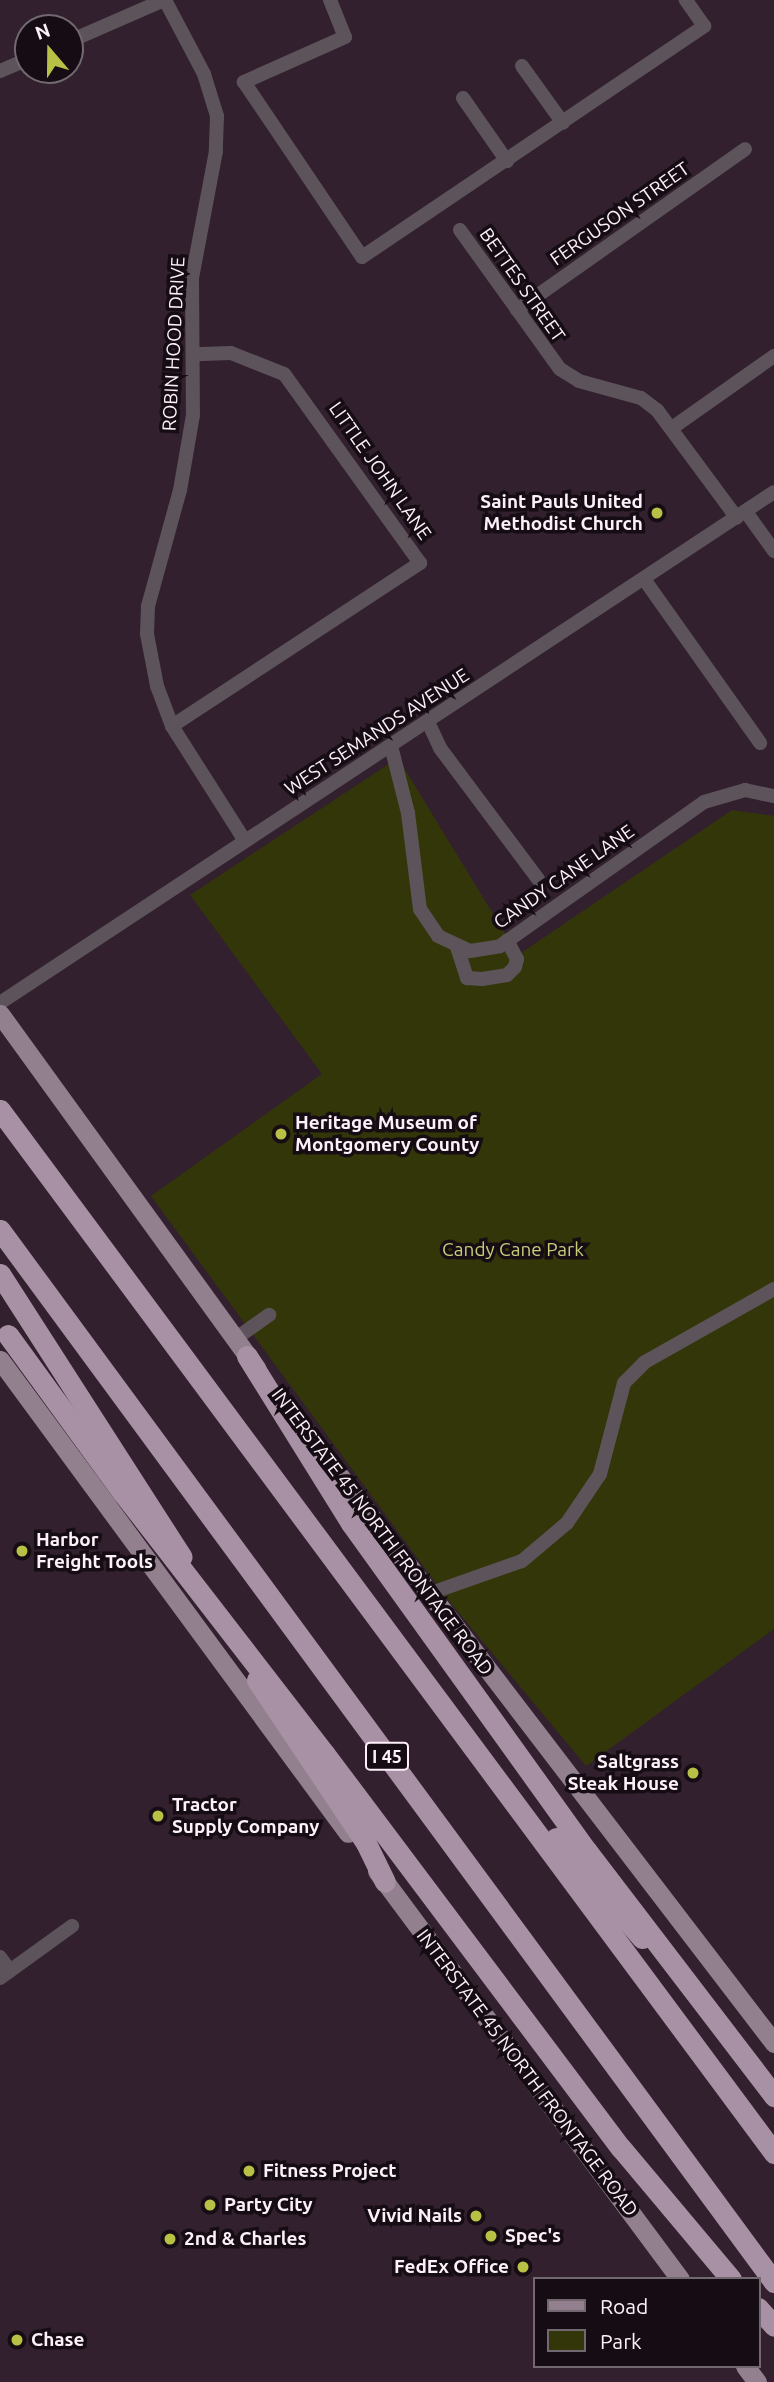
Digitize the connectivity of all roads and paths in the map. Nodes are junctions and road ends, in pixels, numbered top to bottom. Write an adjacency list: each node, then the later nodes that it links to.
1 (164, 0): 4 (street); 12 (street, ROBIN HOOD DRIVE)
2 (330, 0): 9 (street)
3 (686, 0): 7 (street)
4 (84, 35)
5 (522, 66): 7 (street)
6 (463, 98): 9 (street)
7 (563, 123): 9 (street)
8 (745, 149): 11 (street, FERGUSON STREET)
9 (507, 161)
10 (460, 230): 11 (street, BETTES STREET)
11 (517, 310): 14 (street, BETTES STREET)
12 (195, 354): 20 (street, ROBIN HOOD DRIVE); 20 (street, LITTLE JOHN LANE)
13 (774, 356): 14 (street)
14 (672, 428): 16 (street, BETTES STREET)
15 (774, 492): 16 (street, WEST SEMANDS AVENUE)
16 (742, 515): 17 (street, BETTES STREET); 18 (street, WEST SEMANDS AVENUE)
17 (774, 551)
18 (644, 579): 19 (street, WEST SEMANDS AVENUE); 21 (street)
19 (428, 722): 22 (street, WEST SEMANDS AVENUE); 25 (street)
20 (173, 726): 24 (street, ROBIN HOOD DRIVE)
21 (760, 743)
22 (391, 746): 24 (street, WEST SEMANDS AVENUE); 27 (street)
23 (774, 796): 26 (street, CANDY CANE LANE)
24 (245, 841): 28 (street, WEST SEMANDS AVENUE)
25 (538, 879)
26 (507, 940): 27 (street, CANDY CANE LANE); 27 (street)
27 (457, 947)
28 (0, 1003)
29 (0, 1014): 36 (main road, INTERSTATE 45 NORTH FRONTAGE ROAD)
30 (0, 1110): 39 (highway)
31 (0, 1230): 50 (highway, I 45)
32 (0, 1273): 40 (highway)
33 (774, 1289): 38 (street)
34 (269, 1315): 36 (street)
35 (4, 1329): 49 (highway, bridge)
36 (241, 1347): 38 (main road, INTERSTATE 45 NORTH FRONTAGE ROAD); 46 (highway, bridge)
37 (0, 1360): 40 (main road, INTERSTATE 45 NORTH FRONTAGE ROAD)
38 (431, 1593): 44 (main road, INTERSTATE 45 NORTH FRONTAGE ROAD)
39 (413, 1667): 45 (highway); 47 (highway)
40 (385, 1882): 48 (main road, INTERSTATE 45 NORTH FRONTAGE ROAD)
41 (72, 1926): 43 (street)
42 (0, 1957): 43 (street)
43 (5, 1975)
44 (774, 2043)
45 (774, 2082)
46 (774, 2096)
47 (774, 2153)
48 (679, 2277)
49 (729, 2277)
50 (774, 2282)
51 (760, 2310): 52 (highway)
52 (774, 2326)

